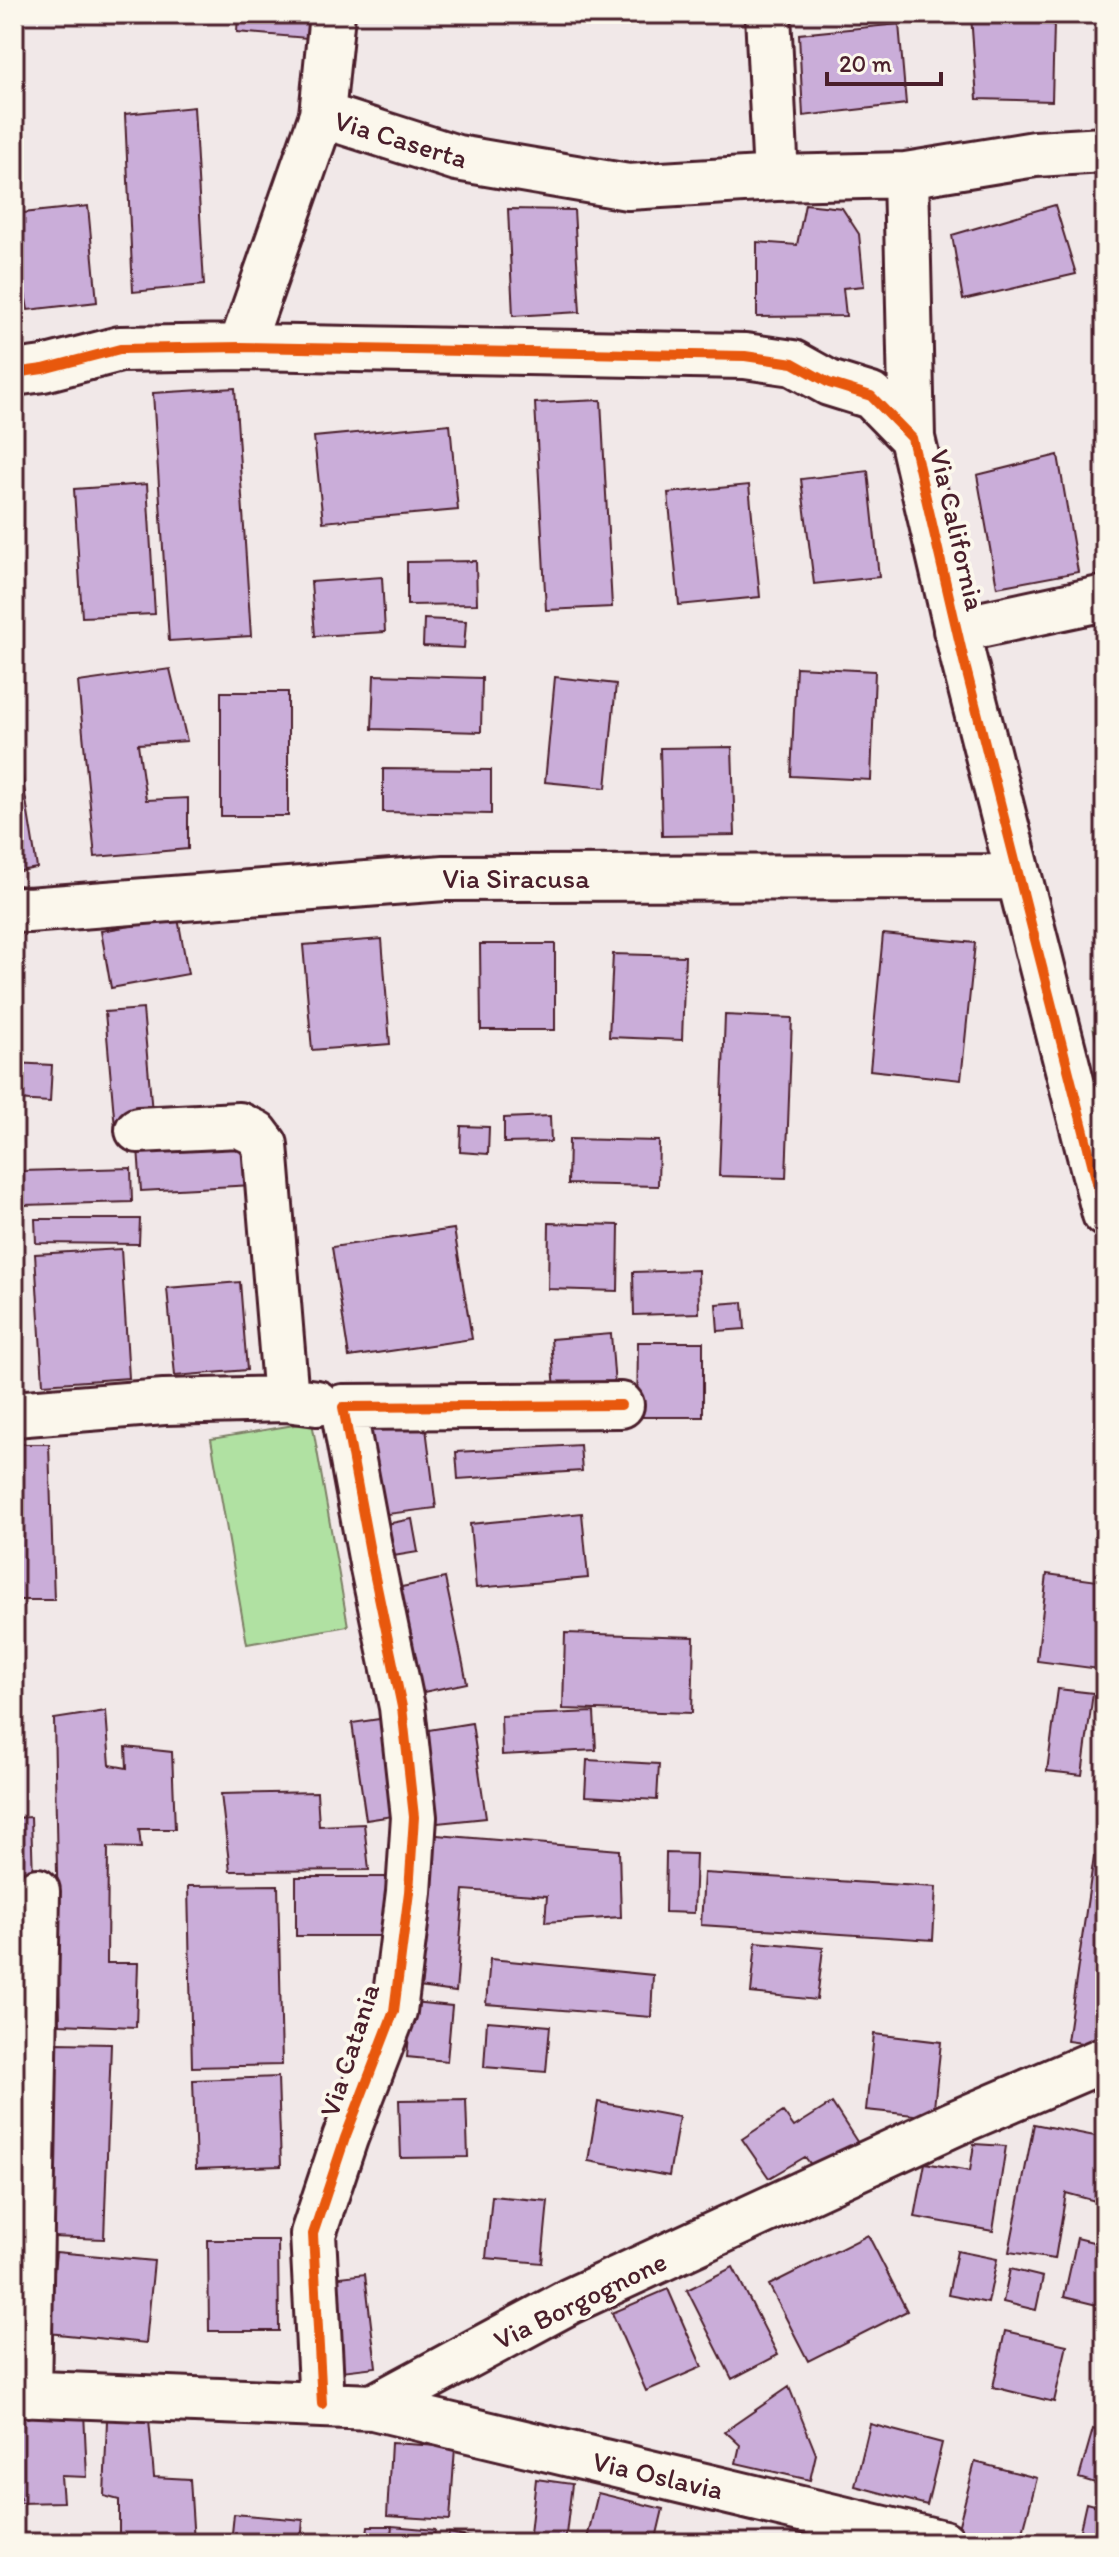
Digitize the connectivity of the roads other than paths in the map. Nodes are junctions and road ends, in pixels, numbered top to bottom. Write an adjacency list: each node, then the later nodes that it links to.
1 (332, 14): 3 (street)
2 (768, 14): 6 (street)
3 (322, 115): 6 (street, Via Caserta); 7 (street, Via Caserta)
4 (1105, 150): 5 (street, Via Caserta)
5 (906, 175): 6 (street, Via Caserta); 9 (street)
6 (776, 178)
7 (241, 347): 8 (street); 9 (street, Via California)
8 (14, 373)
9 (912, 438): 11 (street, Via California)
10 (1105, 598): 11 (street)
11 (956, 630): 12 (street, Via California)
12 (1019, 877): 13 (street, Via Siracusa); 15 (street, Via California)
13 (14, 909)
14 (138, 1130): 16 (street)
15 (1105, 1214)
16 (286, 1399): 18 (street); 19 (street)
17 (621, 1405): 18 (street)
18 (343, 1407): 23 (street, Via Catania)
19 (14, 1414)
20 (37, 1891): 22 (street)
21 (1105, 2059): 24 (street, Via Borgognone)
22 (21, 2394): 23 (street)
23 (322, 2404): 24 (street)
24 (373, 2407): 25 (street, Via Oslavia)
25 (943, 2543)

